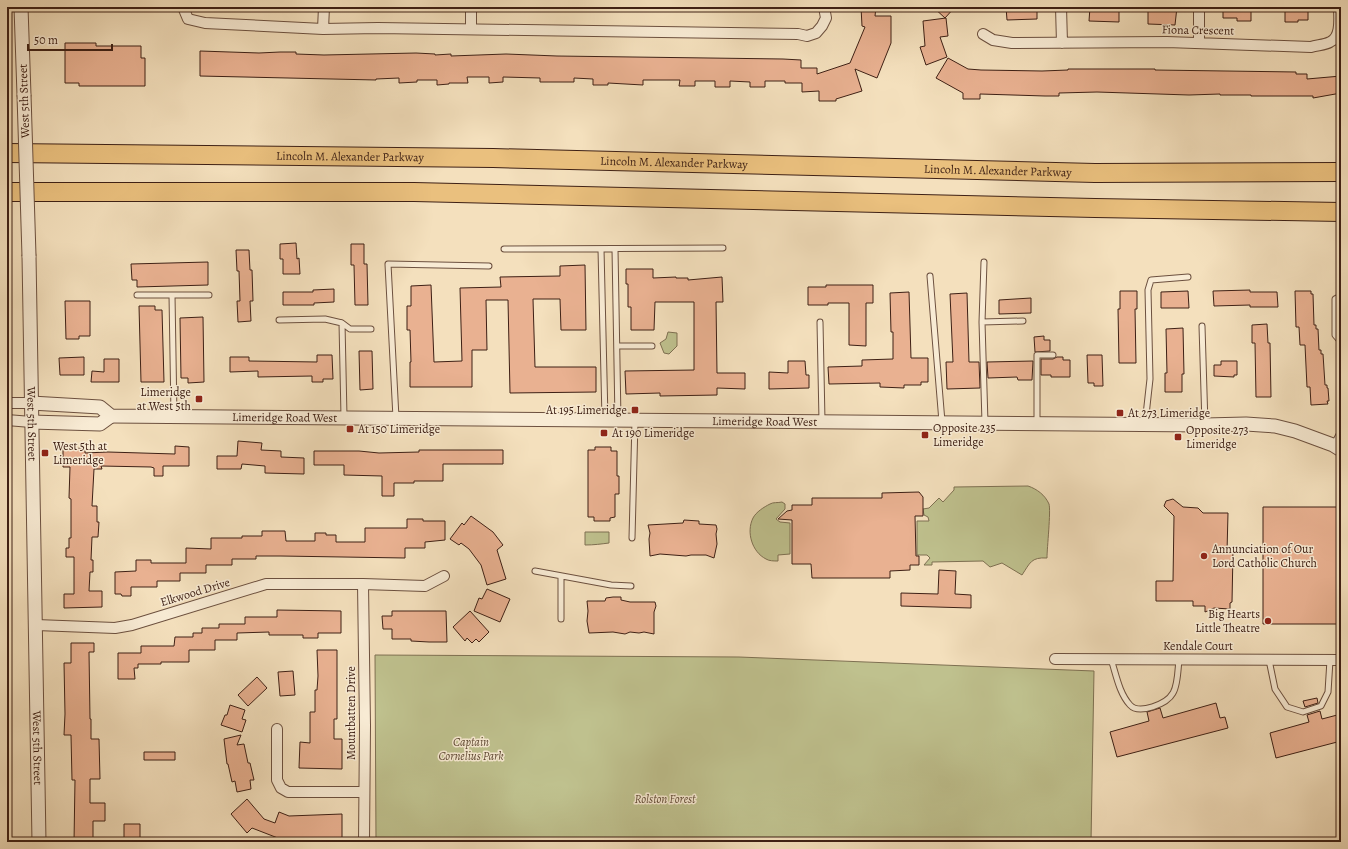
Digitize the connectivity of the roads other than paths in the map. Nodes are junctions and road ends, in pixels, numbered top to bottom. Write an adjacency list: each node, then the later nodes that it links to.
1 (21, 7): 42 (street, West 5th Street, bridge)
2 (183, 7): 9 (street)
3 (324, 7): 9 (street)
4 (471, 7): 10 (street)
5 (824, 7): 10 (street)
6 (1061, 7): 12 (street)
7 (1199, 7): 13 (street)
8 (1339, 7): 13 (street, Fiona Crescent)
9 (323, 29): 10 (street)
10 (471, 29)
11 (983, 34): 12 (street, Fiona Crescent)
12 (1062, 43): 13 (street, Fiona Crescent)
13 (1199, 43)
14 (7, 153): 15 (highway, Lincoln M. Alexander Parkway)
15 (1341, 172)
16 (7, 192): 17 (highway)
17 (1341, 212)
18 (504, 248): 20 (lane)
19 (723, 248): 21 (lane)
20 (601, 249): 21 (lane); 48 (lane)
21 (615, 249): 38 (lane)
22 (984, 262): 33 (lane)
23 (489, 266): 46 (lane)
24 (930, 276): 53 (lane)
25 (1188, 277): 56 (lane)
26 (172, 295): 27 (lane); 28 (lane); 44 (lane)
27 (209, 295)
28 (137, 296)
29 (1341, 296): 37 (lane)
30 (279, 320): 34 (lane)
31 (1023, 321): 33 (lane)
32 (820, 322): 51 (lane)
33 (982, 322): 54 (lane)
34 (342, 323): 36 (lane); 45 (lane)
35 (1202, 326): 57 (lane)
36 (371, 328)
37 (1341, 342)
38 (617, 346): 39 (lane); 49 (lane)
39 (652, 346)
40 (1053, 355): 55 (lane)
41 (7, 403): 42 (street, Limeridge Road West)
42 (31, 403): 43 (street, Limeridge Road West); 52 (street, West 5th Street)
43 (111, 416): 44 (street, Limeridge Road West); 52 (street, Limeridge Road West)
44 (174, 416): 45 (street, Limeridge Road West)
45 (344, 418): 46 (street, Limeridge Road West)
46 (396, 418): 48 (street, Limeridge Road West)
47 (7, 420): 52 (street, Limeridge Road West)
48 (605, 420): 49 (street, Limeridge Road West)
49 (618, 420): 50 (street, Limeridge Road West)
50 (635, 420): 51 (street, Limeridge Road West); 60 (lane)
51 (822, 421): 53 (street, Limeridge Road West)
52 (31, 422): 67 (street, West 5th Street)
53 (942, 422): 54 (street, Limeridge Road West)
54 (985, 423): 55 (street, Limeridge Road West)
55 (1037, 423): 56 (street, Limeridge Road West)
56 (1145, 424): 57 (street, Limeridge Road West)
57 (1205, 425): 59 (street, Limeridge Road West)
58 (1341, 431): 59 (lane)
59 (1337, 448)
60 (632, 538)
61 (535, 571): 63 (lane)
62 (444, 576): 64 (street, Elkwood Drive)
63 (561, 576): 65 (lane); 66 (lane)
64 (363, 584): 67 (street, Elkwood Drive); 75 (street, Mountbatten Drive)
65 (631, 586)
66 (561, 619)
67 (36, 625): 76 (street, West 5th Street)
68 (1055, 659): 69 (street, Kendale Court)
69 (1111, 659): 70 (street, Kendale Court); 70 (lane)
70 (1179, 659): 71 (street, Kendale Court)
71 (1269, 660): 72 (street, Kendale Court); 72 (lane)
72 (1330, 660): 73 (street, Kendale Court)
73 (1341, 660)
74 (277, 729): 75 (street)
75 (364, 792): 77 (street, Mountbatten Drive)
76 (39, 842)
77 (364, 842)

